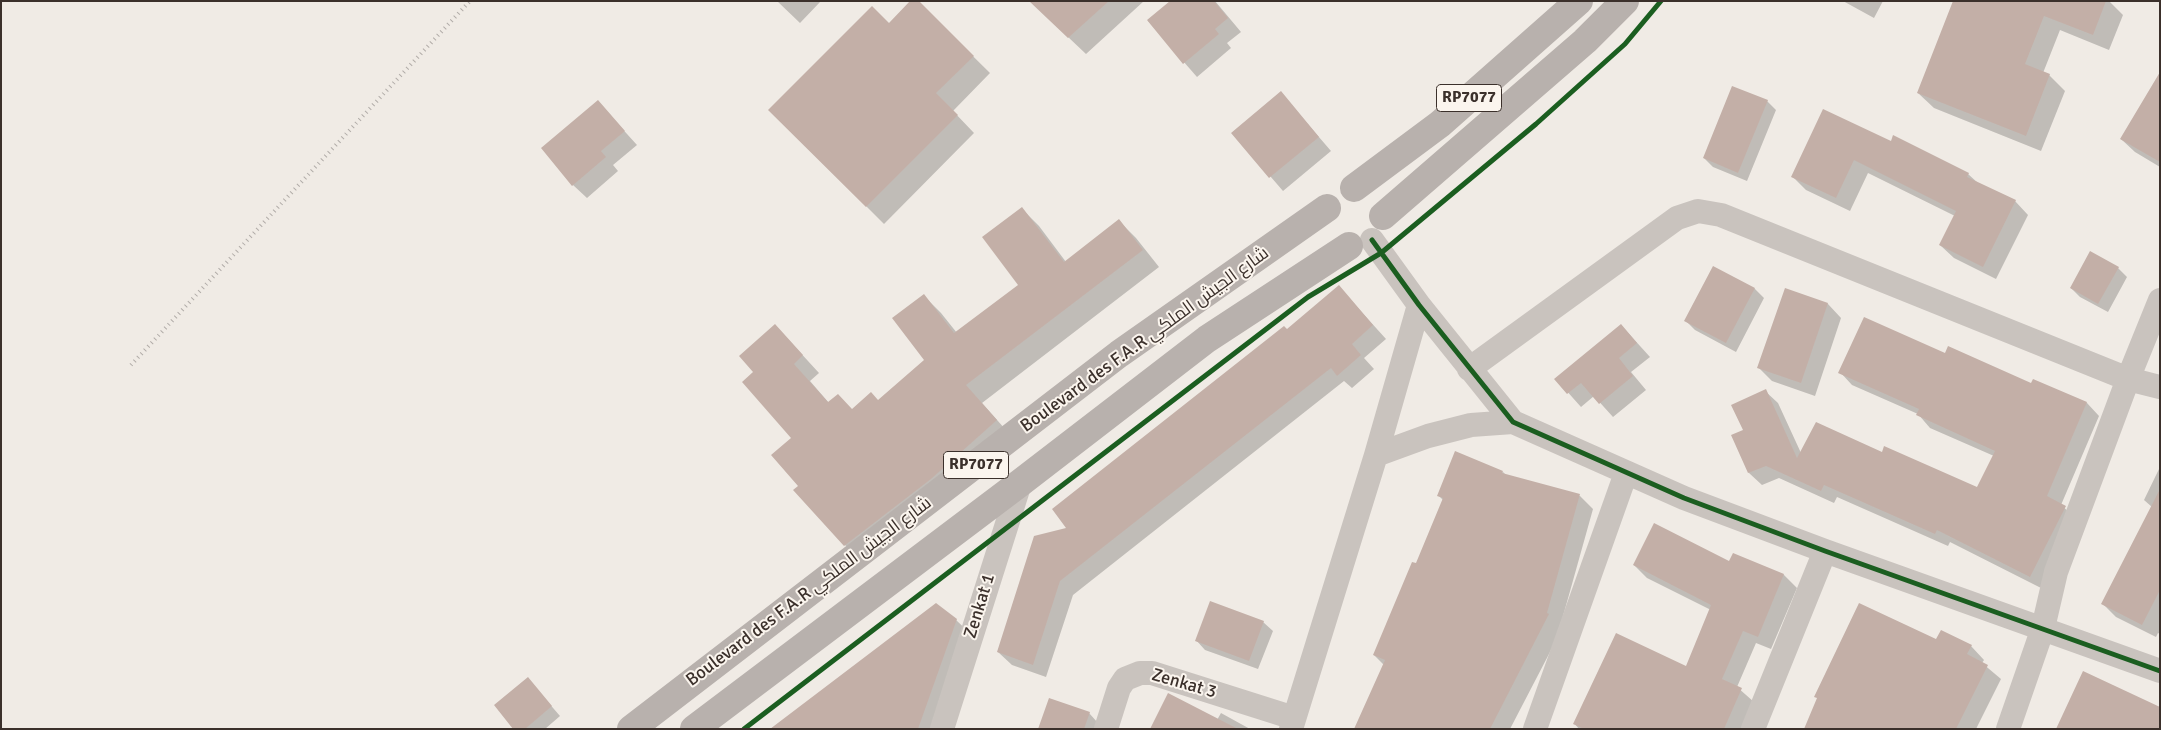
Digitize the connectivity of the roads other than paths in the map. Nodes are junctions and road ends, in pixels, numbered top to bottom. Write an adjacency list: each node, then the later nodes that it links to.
1 (1579, 1): 3 (main road, Boulevard des F.A.R شارع الجيش الملكي / RP7077)
2 (1625, 1): 5 (main road, Boulevard des F.A.R شارع الجيش الملكي / RP7077)
3 (1354, 188): 4 (main road, Boulevard des F.A.R شارع الجيش الملكي / RP7077); 5 (main road)
4 (1327, 208): 5 (main road); 19 (main road, Boulevard des F.A.R شارع الجيش الملكي / RP7077)
5 (1368, 234): 7 (street); 14 (main road, Boulevard des F.A.R شارع الجيش الملكي / RP7077)
6 (2160, 300): 9 (street)
7 (1419, 305): 8 (street); 12 (street)
8 (1469, 369): 9 (street); 11 (street)
9 (2128, 379): 10 (street); 16 (street)
10 (2160, 387)
11 (1513, 422): 12 (street); 13 (street)
12 (1376, 454): 18 (street)
13 (1626, 473): 15 (street); 23 (street)
14 (1020, 483): 20 (main road, Boulevard des F.A.R شارع الجيش الملكي / RP7077); 21 (street, Zenkat 1)
15 (1826, 551): 16 (street); 24 (street)
16 (2043, 628): 17 (street); 25 (street)
17 (2160, 672)
18 (1292, 723): 22 (street, Zenkat 3)
19 (631, 729)
20 (694, 729)
21 (942, 729)
22 (1106, 729)
23 (1534, 729)
24 (1752, 729)
25 (2008, 729)

